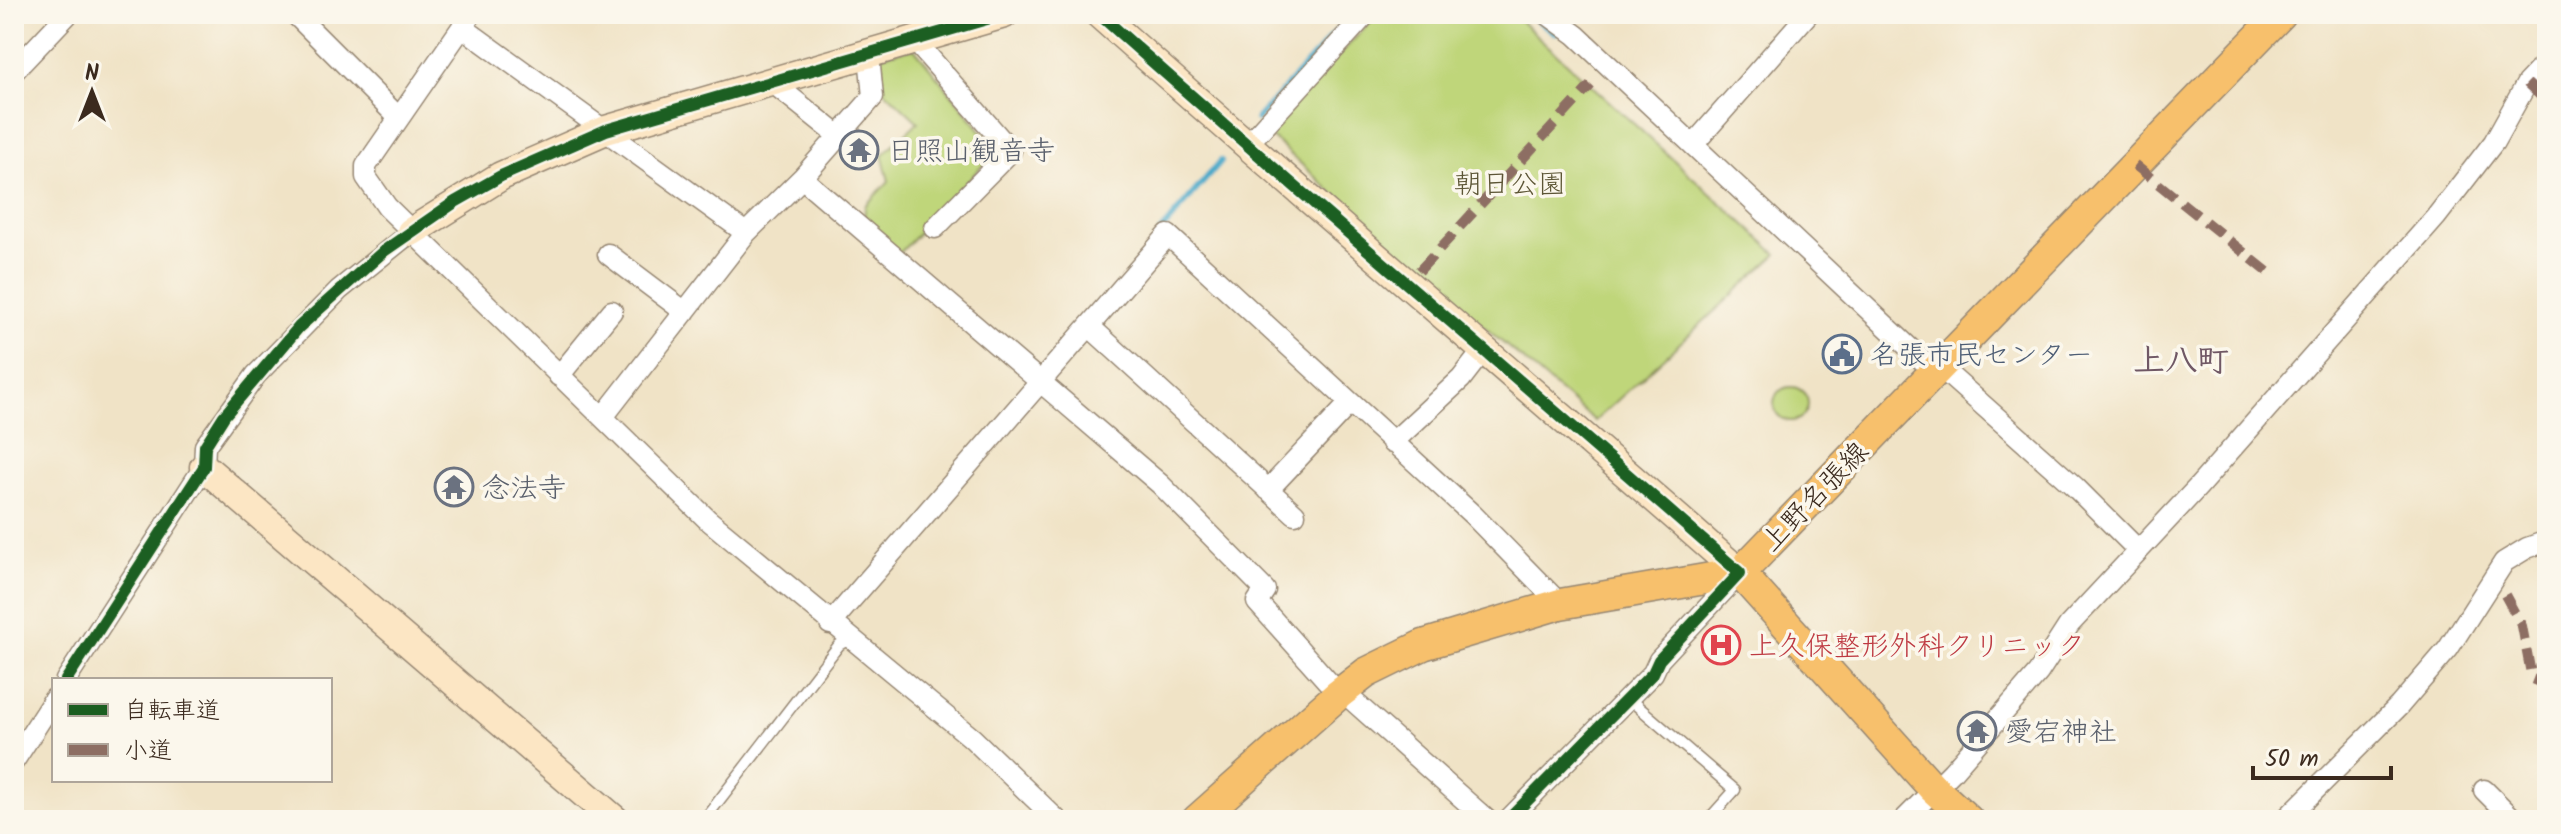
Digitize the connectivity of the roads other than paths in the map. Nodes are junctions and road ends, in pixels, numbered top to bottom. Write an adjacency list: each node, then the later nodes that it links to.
1 (68, 14): 13 (street)
2 (295, 14): 15 (street)
3 (1004, 14): 10 (street)
4 (1099, 14): 19 (street)
5 (1366, 14): 19 (street)
6 (1808, 14): 18 (street)
7 (2281, 14): 29 (main road, 上野名張線)
8 (466, 20): 15 (street); 16 (street)
9 (1560, 23): 18 (street)
10 (916, 42): 11 (street); 21 (street)
11 (869, 55): 14 (street); 17 (street)
12 (2547, 62): 39 (street)
13 (14, 71)
14 (773, 83): 16 (street); 17 (street)
15 (399, 118): 22 (street)
16 (606, 130): 22 (street); 23 (street)
17 (839, 136): 20 (street)
18 (1693, 145): 29 (street)
19 (1246, 146): 28 (street)
20 (802, 178): 23 (street); 31 (street)
21 (935, 228)
22 (411, 232): 30 (street); 35 (street)
23 (746, 233): 26 (street)
24 (608, 254): 26 (street)
25 (612, 311): 30 (street)
26 (685, 312): 33 (street)
27 (1089, 326): 31 (street); 32 (street); 36 (street)
28 (1485, 348): 34 (street); 40 (street)
29 (1937, 370): 39 (street); 40 (main road, 上野名張線)
30 (559, 376): 33 (street)
31 (1039, 381): 42 (street); 45 (street)
32 (1349, 404): 34 (street); 36 (street)
33 (603, 417): 42 (street)
34 (1392, 443): 41 (street)
35 (204, 467): 44 (street); 51 (street)
36 (1268, 490): 37 (street)
37 (1295, 514)
38 (2547, 541): 60 (street)
39 (2137, 549): 49 (street)
40 (1740, 573): 41 (main road, 上野名張線); 46 (street); 49 (main road)
41 (1560, 604): 45 (main road, 上野名張線)
42 (830, 624): 43 (street)
43 (849, 639): 52 (lane); 53 (street)
44 (67, 678)
45 (1341, 692): 54 (main road, 上野名張線); 55 (street)
46 (1628, 698): 56 (street); 57 (lane)
47 (52, 702): 48 (street)
48 (14, 761)
49 (1933, 788): 58 (street); 59 (main road)
50 (2484, 790): 61 (street)
51 (615, 820)
52 (704, 820)
53 (1057, 820)
54 (1197, 820)
55 (1487, 820)
56 (1508, 820)
57 (1708, 820)
58 (1904, 820)
59 (1968, 820)
60 (2285, 820)
61 (2514, 820)

